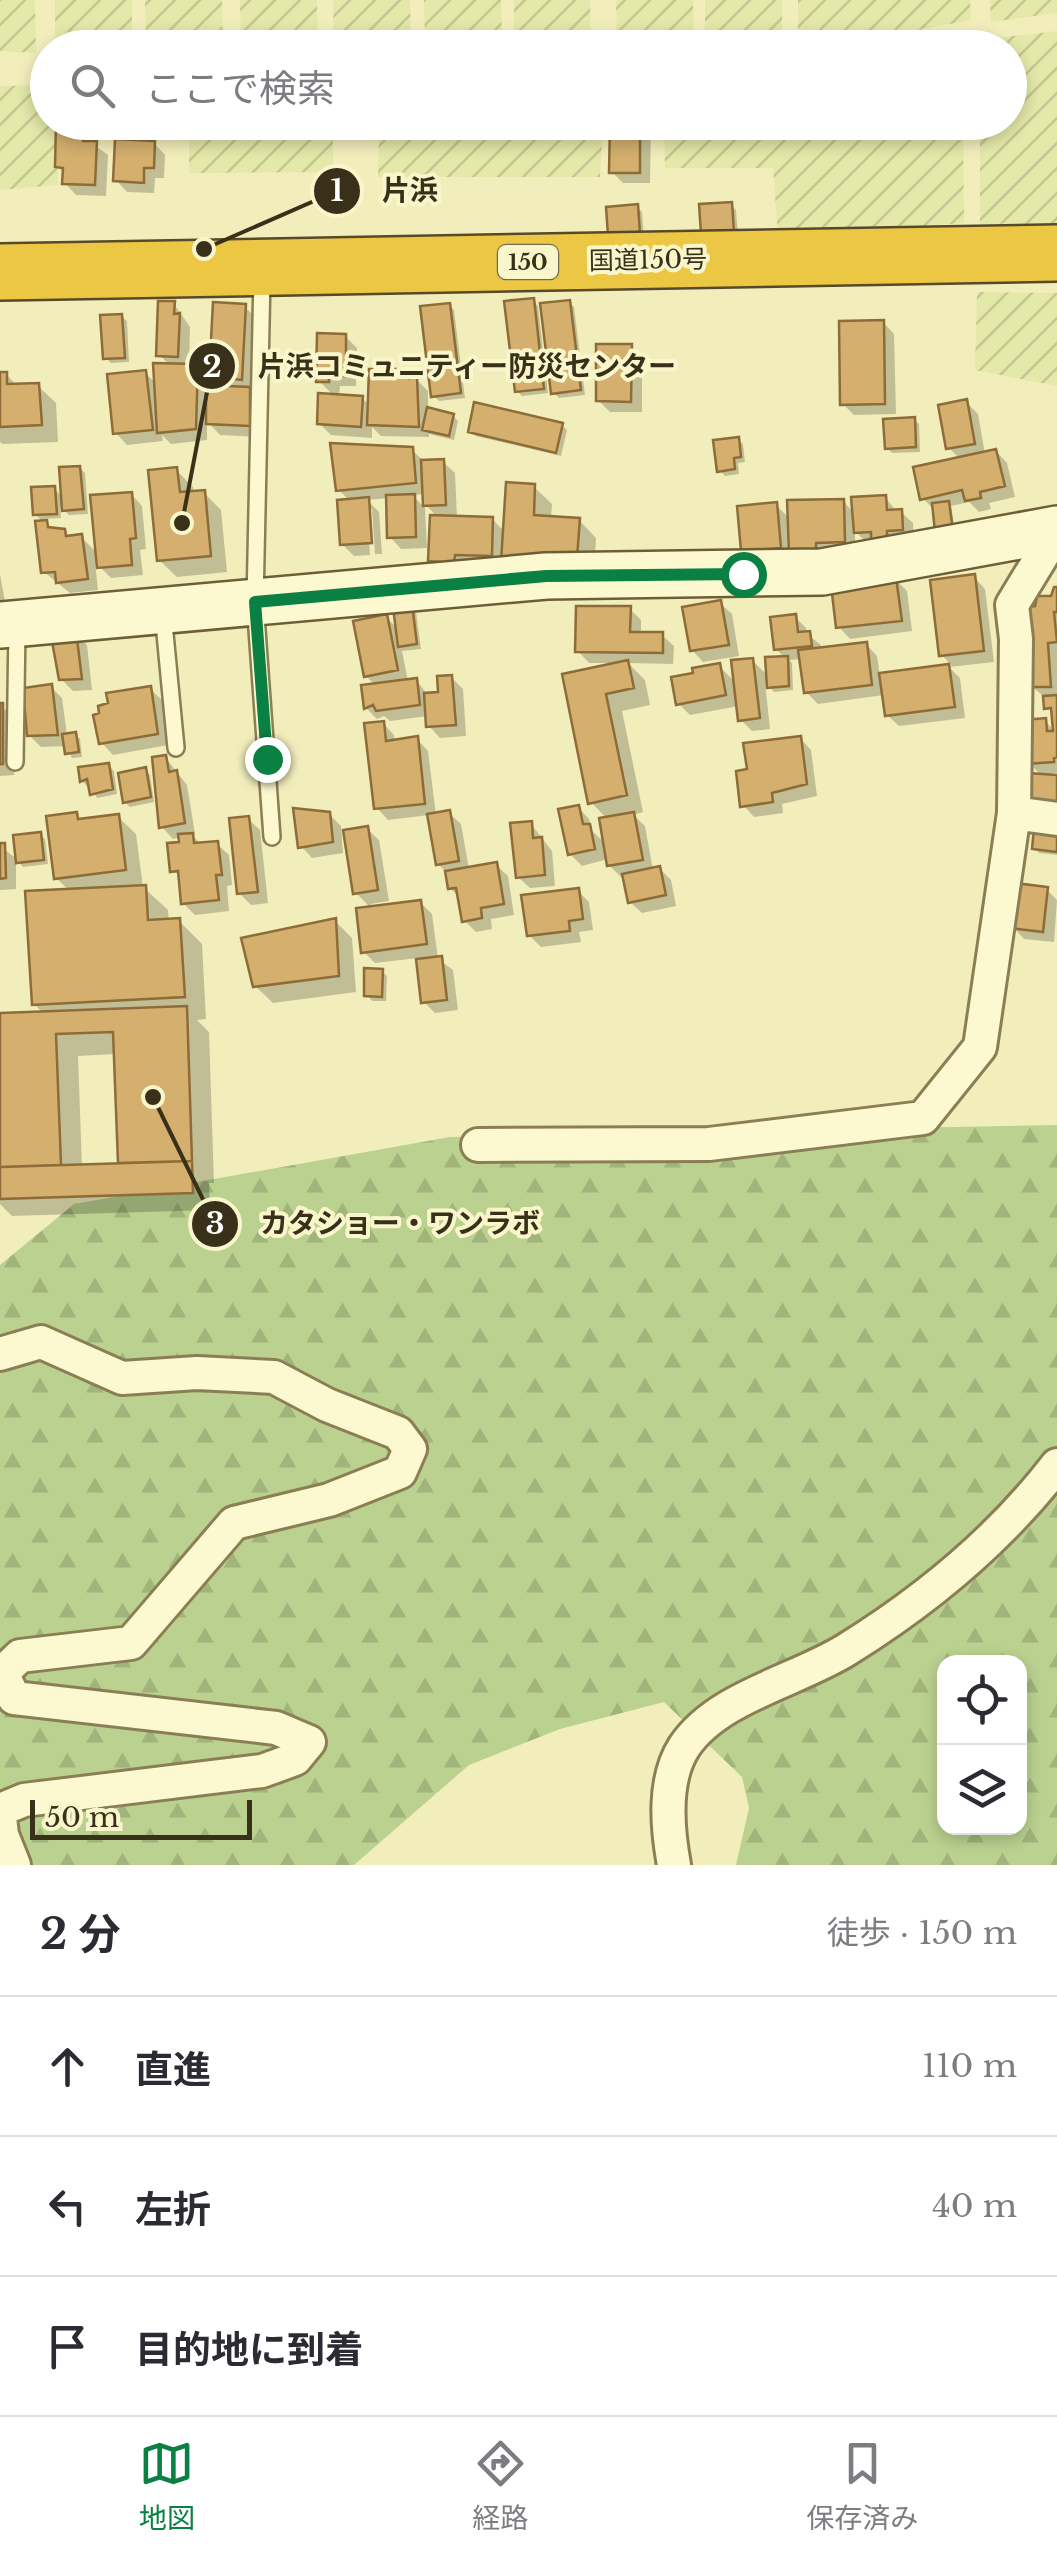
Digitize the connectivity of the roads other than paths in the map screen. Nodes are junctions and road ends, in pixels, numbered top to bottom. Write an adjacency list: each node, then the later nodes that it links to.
1 (1057, 254): 2 (highway, 国道150号 / 150)
2 (262, 267): 3 (highway, 国道150号 / 150); 5 (lane)
3 (0, 272)
4 (1057, 530): 5 (street); 10 (street)
5 (255, 602): 6 (street); 12 (lane)
6 (163, 610): 7 (street); 8 (lane)
7 (8, 624): 9 (lane)
8 (176, 748)
9 (16, 762)
10 (1014, 813): 11 (street); 13 (street)
11 (1057, 818)
12 (272, 837)
13 (478, 1145)
14 (0, 1354): 16 (street)
15 (1057, 1465): 18 (street)
16 (0, 1814): 17 (street)
17 (14, 1865)
18 (674, 1865)

